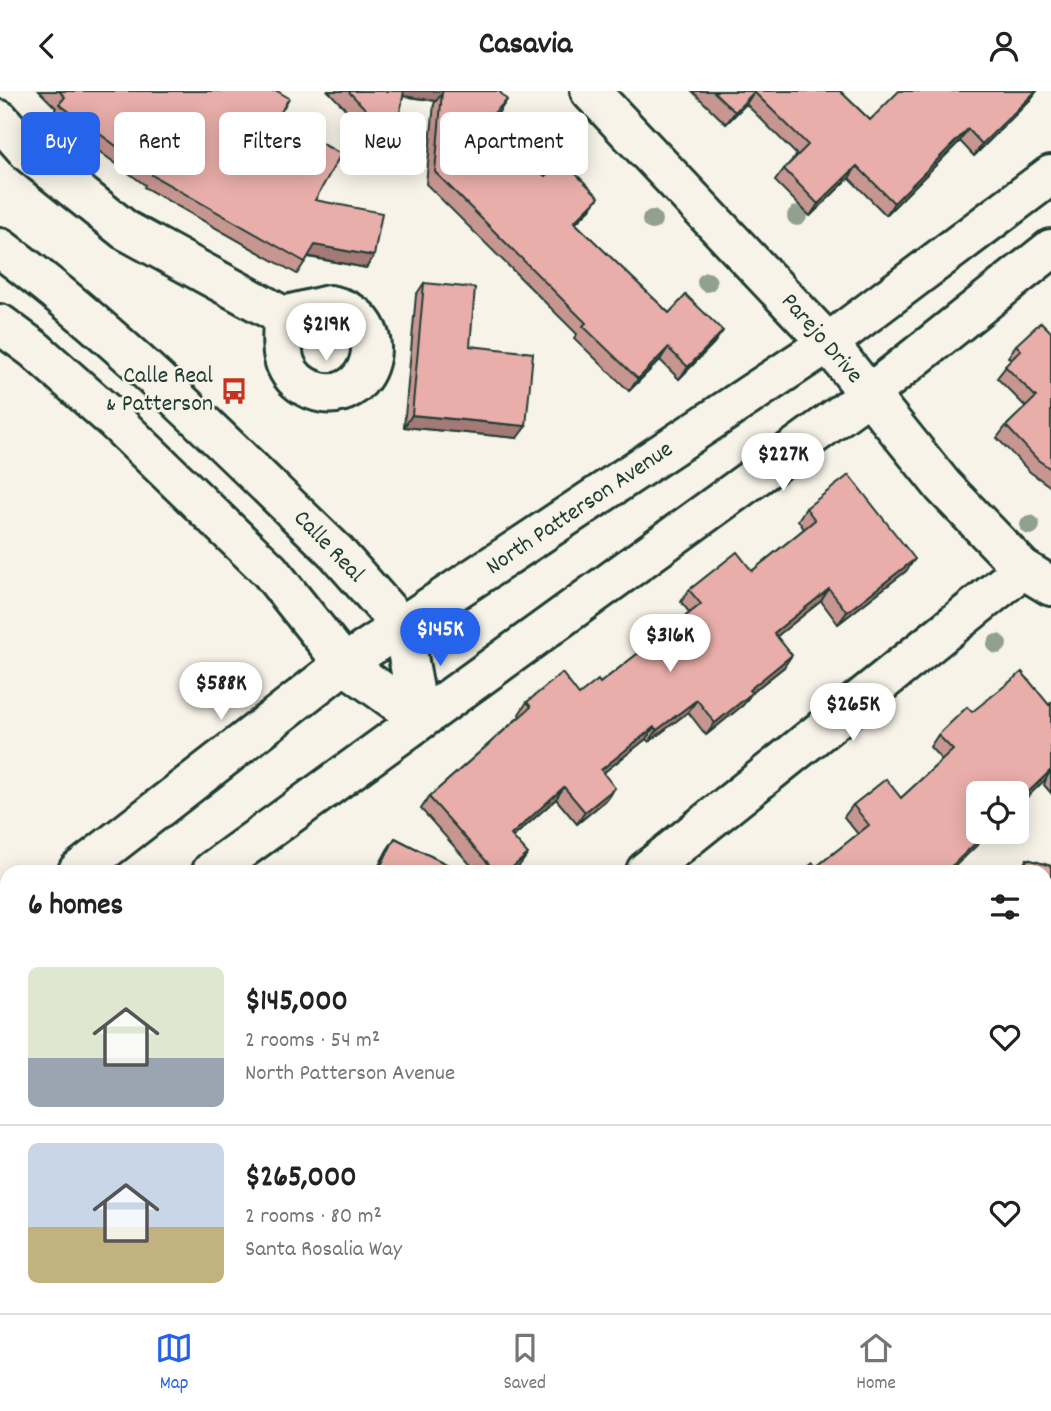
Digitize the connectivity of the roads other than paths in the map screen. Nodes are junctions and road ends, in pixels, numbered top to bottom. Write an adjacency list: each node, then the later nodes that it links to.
1 (590, 91): 8 (main road, Parejo Drive)
2 (0, 120): 6 (main road)
3 (1051, 175): 8 (main road, North Patterson Avenue)
4 (0, 248): 11 (main road, Calle Real)
5 (1051, 249): 9 (main road)
6 (283, 316)
7 (0, 324): 12 (main road)
8 (828, 342): 9 (main road, Parejo Drive); 11 (main road, North Patterson Avenue)
9 (868, 395): 10 (main road, Parejo Drive); 13 (main road)
10 (1037, 577): 16 (main road)
11 (403, 628): 12 (main road, North Patterson Avenue); 13 (main road)
12 (344, 664): 13 (main road); 14 (main road, North Patterson Avenue)
13 (419, 718): 15 (main road)
14 (86, 865)
15 (220, 865)
16 (654, 865)

